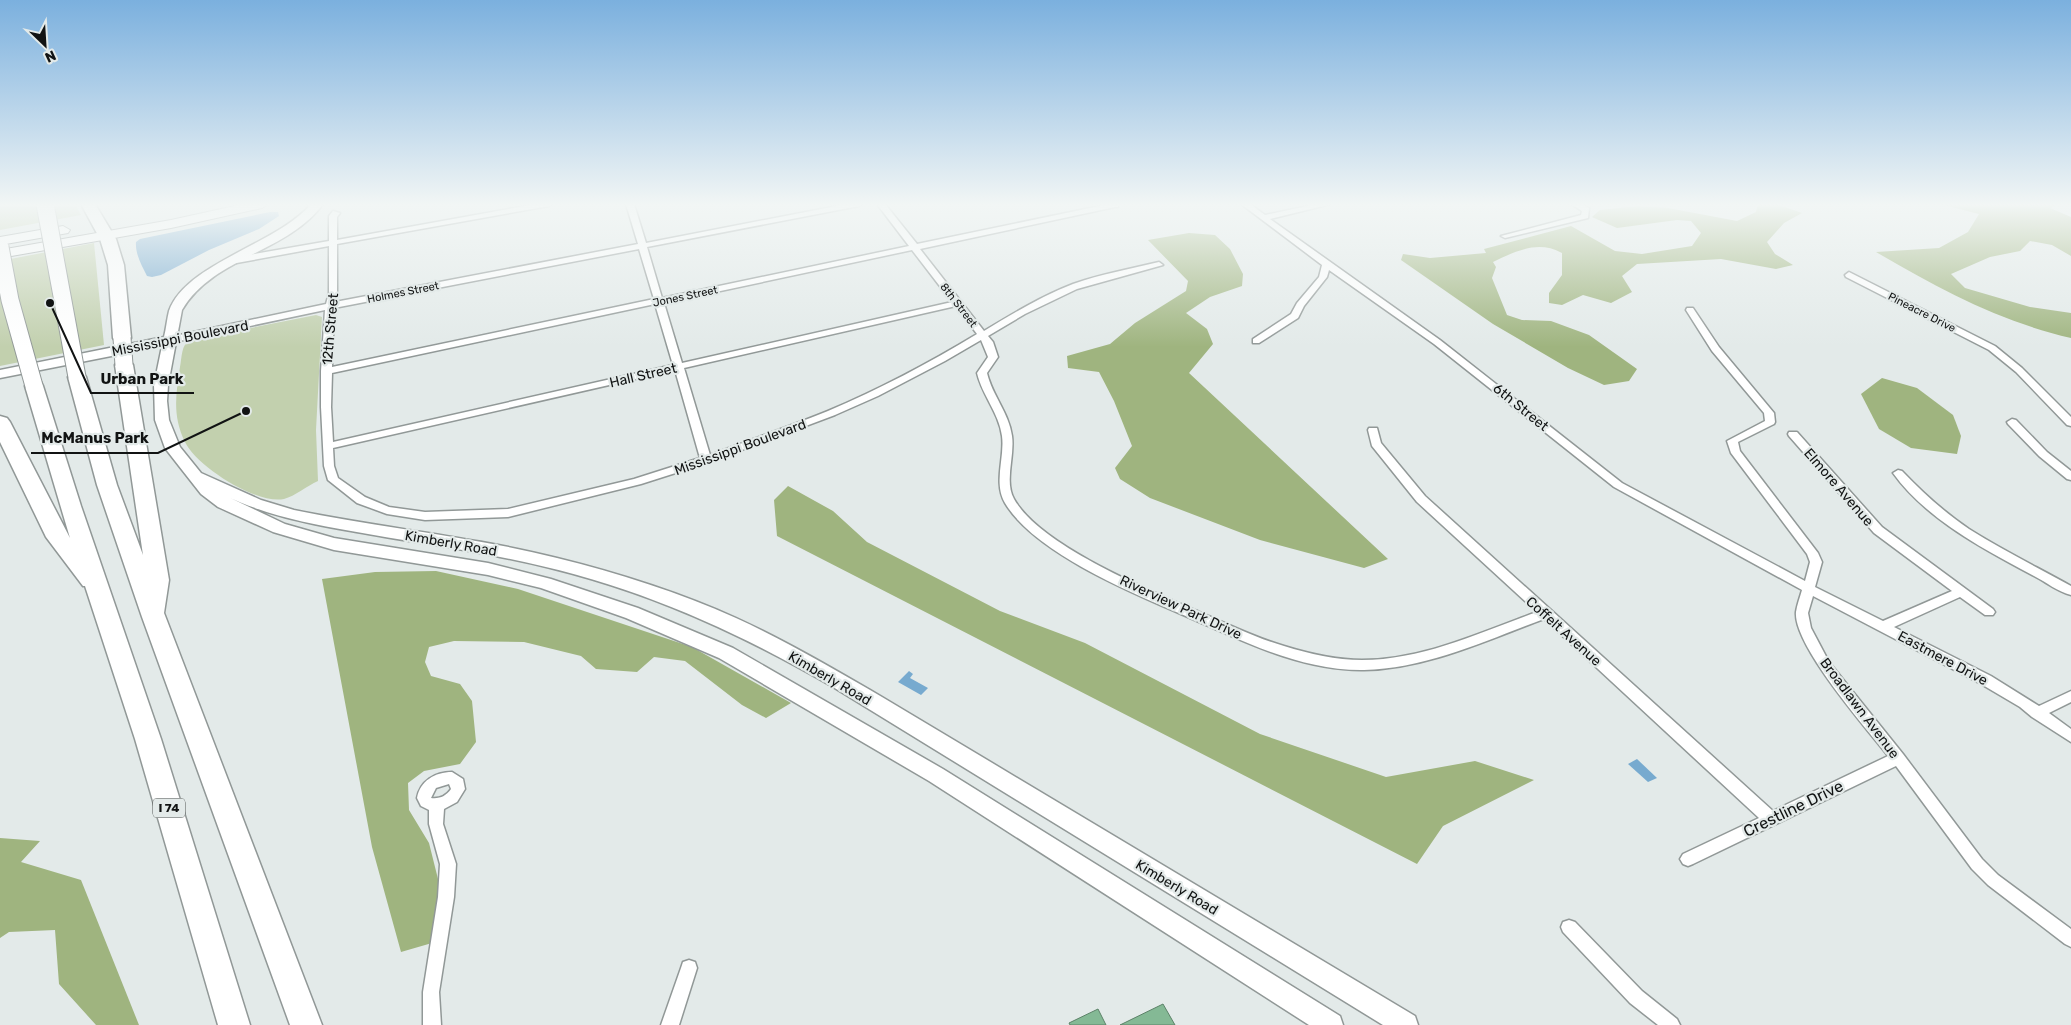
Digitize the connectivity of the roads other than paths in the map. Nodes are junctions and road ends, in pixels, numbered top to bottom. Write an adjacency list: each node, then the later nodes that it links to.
1 (1, 252): 38 (highway, I 74, bridge)
2 (54, 252): 42 (highway, bridge)
3 (111, 252): 42 (highway, bridge)
4 (249, 252): 12 (main road, Kimberly Road)
5 (283, 252): 12 (street)
6 (333, 252): 18 (street, 12th Street)
7 (612, 252): 18 (street, Holmes Street)
8 (644, 252): 16 (street)
9 (896, 252): 16 (street, Jones Street)
10 (918, 252): 17 (street, 8th Street)
11 (1310, 252): 13 (street, 6th Street)
12 (232, 261): 21 (main road, Kimberly Road)
13 (1326, 264): 22 (street); 36 (street, 6th Street)
14 (1159, 265): 20 (street, Mississippi Boulevard)
15 (1849, 275): 28 (street, Pineacre Drive)
16 (659, 301): 23 (street); 24 (street, Jones Street)
17 (958, 303): 20 (street, 8th Street); 23 (street, Hall Street)
18 (330, 306): 21 (street, Mississippi Boulevard); 24 (street, 12th Street)
19 (1690, 310): 36 (street, Broadlawn Avenue)
20 (983, 335): 32 (street, Mississippi Boulevard); 41 (street, Riverview Park Drive)
21 (170, 340): 25 (main road, Mississippi Boulevard); 34 (main road, Kimberly Road)
22 (1256, 341)
23 (679, 367): 31 (street, Hall Street); 32 (street)
24 (326, 371): 31 (street, 12th Street)
25 (0, 374)
26 (0, 422): 38 (highway)
27 (2012, 422): 35 (street)
28 (2071, 423)
29 (1373, 430): 41 (street, Coffelt Avenue)
30 (1793, 434): 39 (street, Elmore Avenue)
31 (328, 446): 32 (street, Mississippi Boulevard)
32 (706, 460)
33 (1898, 473): 37 (street)
34 (195, 475): 58 (main road, Kimberly Road); 59 (main road, Kimberly Road)
35 (2071, 477)
36 (1810, 589): 43 (street, Eastmere Drive); 47 (street, Broadlawn Avenue)
37 (2071, 591)
38 (100, 592): 54 (highway, I 74)
39 (1960, 592): 40 (street, Elmore Avenue); 43 (street)
40 (1989, 612)
41 (1545, 614): 49 (street, Coffelt Avenue)
42 (154, 617): 55 (highway)
43 (1882, 627): 45 (street, Eastmere Drive)
44 (2071, 696): 45 (street)
45 (2037, 712): 46 (street, Eastmere Drive)
46 (2071, 736)
47 (1898, 758): 49 (street, Crestline Drive); 52 (street, Broadlawn Avenue)
48 (437, 805): 56 (street)
49 (1771, 818): 50 (street, Crestline Drive)
50 (1688, 859)
51 (1569, 927): 60 (street)
52 (2071, 938)
53 (689, 968): 57 (street)
54 (234, 1025)
55 (306, 1025)
56 (432, 1025)
57 (670, 1025)
58 (1331, 1025)
59 (1406, 1025)
60 (1671, 1025)

